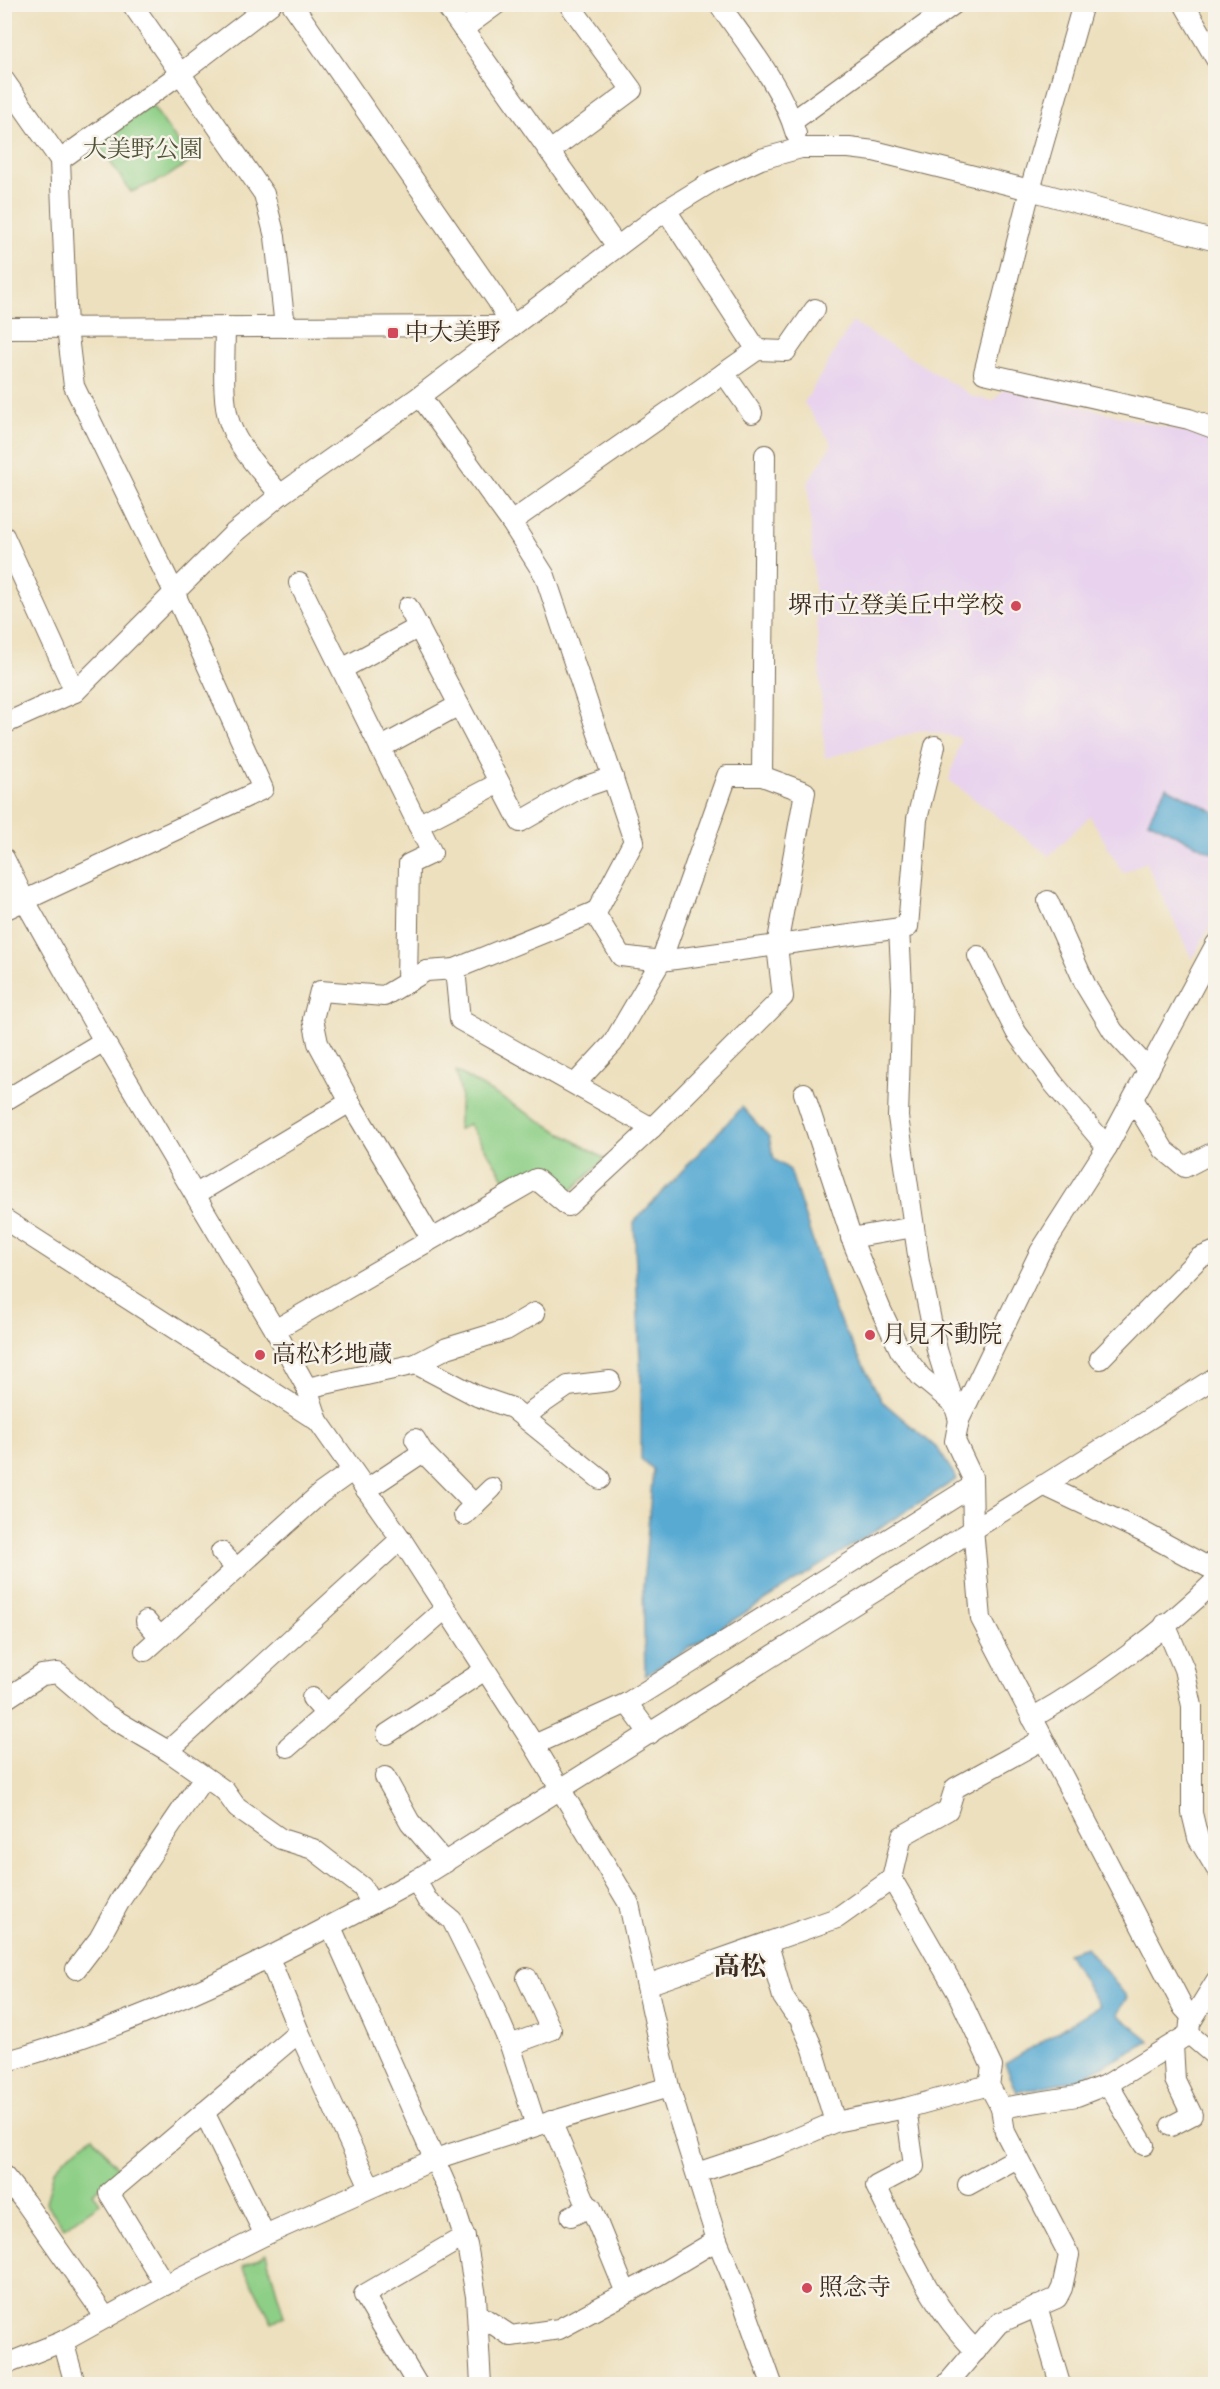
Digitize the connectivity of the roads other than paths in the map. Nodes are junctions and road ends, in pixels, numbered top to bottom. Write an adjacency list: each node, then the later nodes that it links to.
1 (132, 4): 13 (street)
2 (271, 4): 13 (street)
3 (292, 4): 24 (street)
4 (445, 4): 11 (street)
5 (497, 4): 11 (street)
6 (569, 4): 17 (street)
7 (719, 4): 15 (street)
8 (954, 4): 15 (street)
9 (1083, 4): 19 (street)
10 (1184, 4): 12 (street)
11 (463, 29): 17 (street)
12 (1215, 59)
13 (181, 73): 18 (street); 26 (street)
14 (4, 80): 18 (street)
15 (793, 121): 16 (street)
16 (801, 148): 19 (street); 20 (street)
17 (550, 151): 22 (street)
18 (60, 160): 28 (street)
19 (1030, 190): 21 (street); 33 (street)
20 (666, 210): 22 (street); 29 (street)
21 (1215, 241)
22 (616, 245): 24 (street)
23 (815, 309): 29 (street)
24 (512, 326): 26 (street); 31 (street)
25 (225, 327): 26 (street); 28 (street); 35 (street)
26 (285, 327)
27 (4, 328): 28 (street)
28 (67, 328): 39 (street)
29 (757, 350): 30 (street)
30 (724, 373): 32 (street); 36 (street)
31 (420, 396): 35 (street); 36 (street)
32 (752, 413)
33 (1215, 429)
34 (765, 455): 48 (street)
35 (280, 495): 39 (street)
36 (511, 522): 49 (street)
37 (4, 536): 43 (street)
38 (299, 583): 42 (street)
39 (175, 594): 43 (street); 53 (street)
40 (408, 607): 41 (street)
41 (419, 627): 42 (street); 44 (street)
42 (342, 669): 47 (street)
43 (75, 692): 45 (street)
44 (459, 705): 47 (street); 50 (street)
45 (4, 724)
46 (935, 746): 57 (street)
47 (380, 748): 51 (street)
48 (762, 776): 59 (street); 61 (street)
49 (613, 777): 50 (street); 56 (street)
50 (500, 783): 51 (street)
51 (418, 825): 63 (street)
52 (4, 858): 53 (street)
53 (25, 901): 55 (street); 64 (street)
54 (1048, 901): 65 (street)
55 (4, 910)
56 (594, 912): 61 (street); 62 (street)
57 (899, 928): 59 (street); 76 (street)
58 (1215, 944): 65 (street)
59 (777, 946): 61 (street); 71 (street)
60 (978, 956): 72 (street)
61 (661, 961): 66 (street)
62 (455, 969): 63 (street); 66 (street)
63 (407, 982): 70 (street)
64 (104, 1041): 69 (street); 74 (street)
65 (1149, 1070): 68 (street)
66 (575, 1084): 71 (street)
67 (804, 1092): 78 (street)
68 (1133, 1099): 72 (street); 73 (street)
69 (4, 1101)
70 (350, 1102): 74 (street); 77 (street)
71 (652, 1128): 77 (street)
72 (1107, 1147): 87 (street)
73 (1215, 1151)
74 (196, 1194): 81 (street)
75 (4, 1219): 89 (street)
76 (914, 1227): 78 (street); 87 (street)
77 (431, 1238): 81 (street)
78 (851, 1238): 87 (street)
79 (1215, 1251): 82 (street)
80 (535, 1313): 83 (street)
81 (274, 1330): 86 (street)
82 (1100, 1359)
83 (416, 1364): 86 (street); 88 (street)
84 (1215, 1377): 92 (street)
85 (609, 1381): 88 (street)
86 (307, 1388): 89 (street)
87 (957, 1413): 93 (street)
88 (525, 1418): 91 (street)
89 (318, 1421): 90 (street)
90 (352, 1471): 95 (street); 99 (street)
91 (600, 1479)
92 (1043, 1485): 96 (street); 100 (street)
93 (971, 1487): 96 (street); 110 (street)
94 (492, 1488): 95 (street)
95 (366, 1490): 97 (street)
96 (973, 1528): 112 (street); 114 (street)
97 (400, 1539): 102 (street); 118 (street)
98 (221, 1552): 99 (street)
99 (237, 1569): 105 (street)
100 (1215, 1569)
101 (1215, 1580): 104 (street)
102 (445, 1609): 107 (street); 111 (street)
103 (146, 1621): 105 (street)
104 (1165, 1624): 112 (street); 123 (street)
105 (160, 1637): 106 (street)
106 (145, 1651)
107 (485, 1670): 113 (street); 116 (street)
108 (312, 1698): 111 (street)
109 (4, 1700): 118 (street)
110 (627, 1703): 114 (street); 116 (street)
111 (326, 1714): 117 (street)
112 (1032, 1718): 115 (street)
113 (387, 1734)
114 (650, 1734): 121 (street)
115 (1042, 1740): 124 (street); 135 (street)
116 (534, 1745): 121 (street)
117 (288, 1747)
118 (168, 1751): 119 (street)
119 (204, 1776): 126 (street); 130 (street)
120 (385, 1777): 122 (street)
121 (562, 1790): 122 (street); 133 (street)
122 (445, 1863): 125 (street)
123 (1215, 1868)
124 (892, 1879): 128 (street); 140 (street)
125 (416, 1880): 126 (street); 136 (street)
126 (372, 1904): 127 (street)
127 (331, 1927): 129 (street); 149 (street)
128 (768, 1944): 133 (street); 145 (street)
129 (269, 1958): 134 (street); 138 (street)
130 (76, 1969)
131 (527, 1978): 136 (street)
132 (1215, 1981): 135 (street)
133 (647, 1985): 141 (street)
134 (299, 2032): 144 (street); 154 (street)
135 (1185, 2032): 137 (street); 139 (street); 147 (street)
136 (510, 2045): 146 (street)
137 (1215, 2056)
138 (4, 2062)
139 (1108, 2084): 143 (street); 148 (street)
140 (989, 2085): 142 (street); 143 (street)
141 (669, 2087): 146 (street); 151 (street)
142 (906, 2108): 145 (street); 166 (street)
143 (1001, 2108): 150 (street)
144 (204, 2112): 157 (street); 160 (street)
145 (835, 2122): 151 (street)
146 (544, 2124): 149 (street); 156 (street)
147 (1171, 2127)
148 (1144, 2145)
149 (435, 2158): 154 (street); 158 (street)
150 (1017, 2158): 153 (street); 162 (street)
151 (697, 2174): 159 (street)
152 (4, 2176): 164 (street)
153 (968, 2185)
154 (370, 2187): 157 (street)
155 (591, 2207): 161 (street)
156 (571, 2216)
157 (266, 2235): 160 (street)
158 (465, 2236): 163 (street); 169 (street)
159 (717, 2240): 161 (street); 171 (street)
160 (165, 2285): 164 (street)
161 (626, 2293): 163 (street)
162 (1037, 2306): 166 (street); 173 (street)
163 (478, 2314): 170 (street)
164 (106, 2318): 165 (street)
165 (63, 2341): 167 (street); 168 (street)
166 (976, 2350): 172 (street)
167 (4, 2365)
168 (75, 2385)
169 (417, 2385)
170 (481, 2385)
171 (772, 2385)
172 (947, 2385)
173 (1060, 2385)

